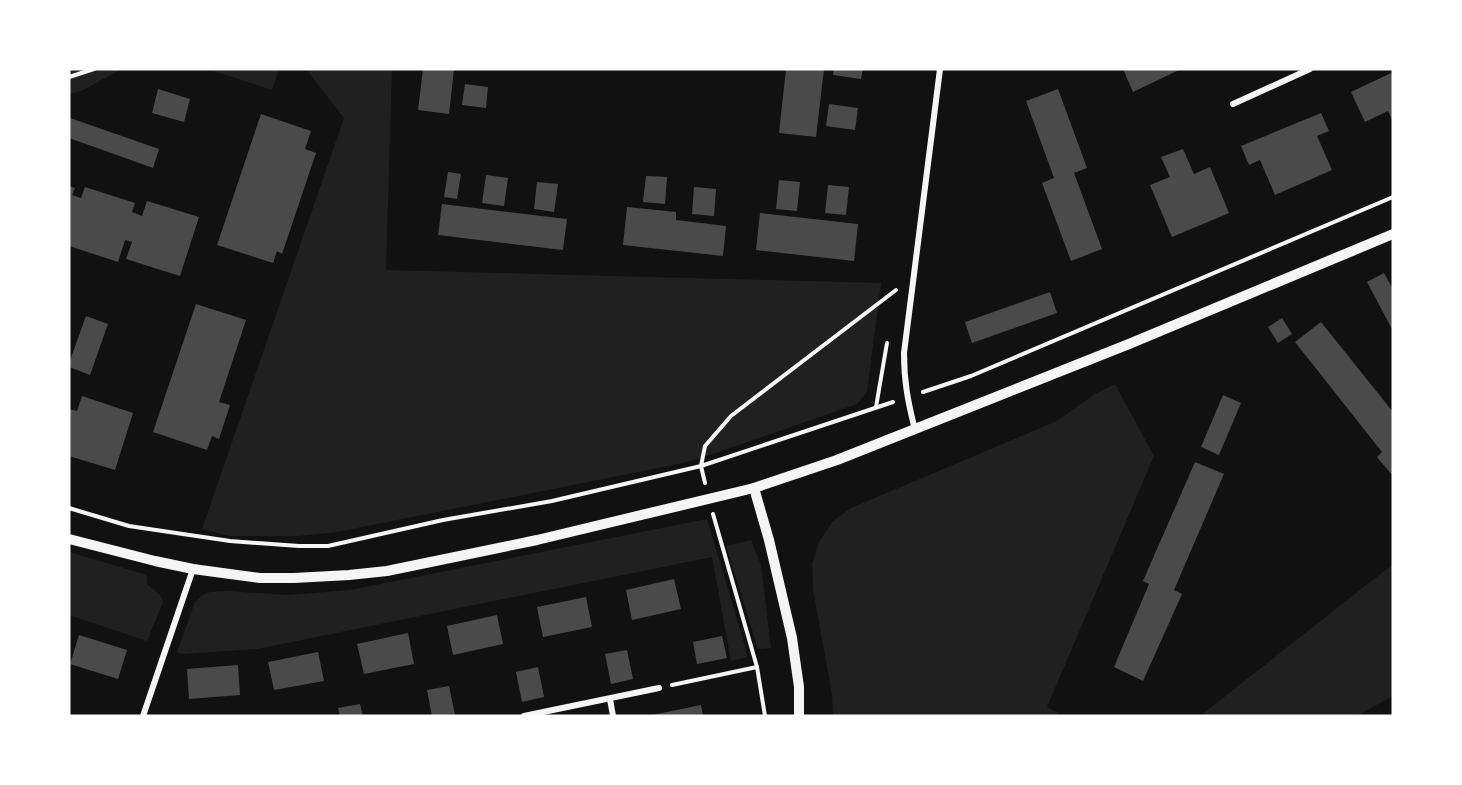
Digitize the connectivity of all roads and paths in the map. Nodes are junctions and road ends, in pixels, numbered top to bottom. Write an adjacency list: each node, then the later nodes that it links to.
1 (94, 69): 4 (path)
2 (940, 69): 9 (street)
3 (1310, 69): 5 (street)
4 (69, 77)
5 (1233, 104)
6 (1393, 197): 9 (path)
7 (1393, 234): 10 (street)
8 (896, 290): 11 (path)
9 (907, 396): 10 (street); 11 (path)
10 (915, 430): 12 (street)
11 (701, 466): 13 (path); 14 (path)
12 (754, 488): 13 (street); 24 (street)
13 (708, 499): 16 (street); 17 (path)
14 (69, 508)
15 (69, 539): 16 (street)
16 (193, 569): 20 (street)
17 (757, 667): 18 (path); 23 (path)
18 (659, 688): 19 (street)
19 (610, 699): 21 (street); 22 (street)
20 (144, 716)
21 (524, 716)
22 (613, 716)
23 (765, 716)
24 (799, 716)

